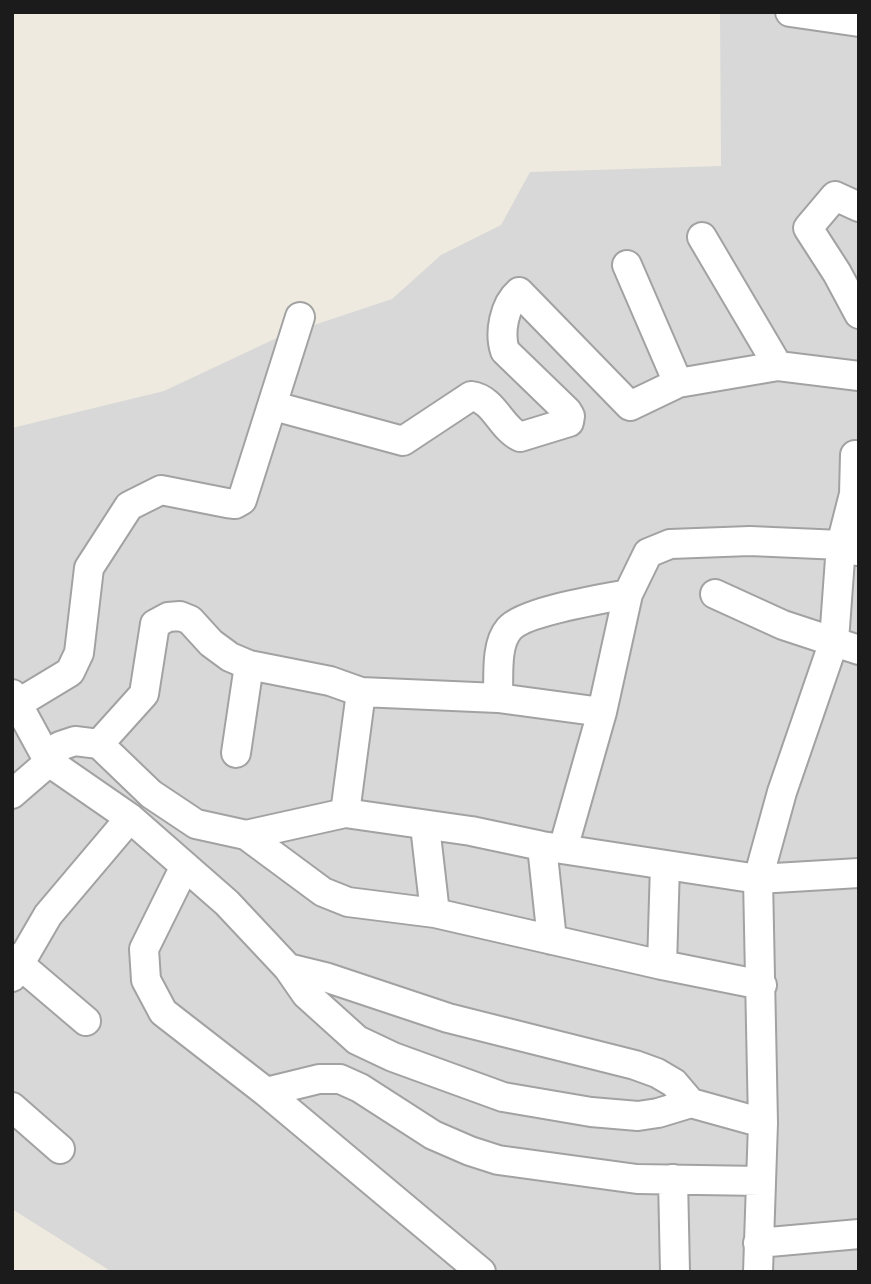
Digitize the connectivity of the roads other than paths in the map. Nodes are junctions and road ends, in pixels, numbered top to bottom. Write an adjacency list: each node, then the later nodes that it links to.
1 (790, 12): 2 (street)
2 (859, 22)
3 (859, 207): 6 (street)
4 (702, 237): 8 (street)
5 (627, 265): 10 (street)
6 (859, 314)
7 (300, 317): 11 (street)
8 (778, 366): 9 (street); 10 (street)
9 (859, 376)
10 (678, 383): 11 (street)
11 (274, 406): 20 (street)
12 (859, 455): 13 (street)
13 (850, 548): 14 (street); 16 (street)
14 (628, 594): 19 (street); 21 (street)
15 (715, 594): 16 (street)
16 (846, 645): 34 (street)
17 (249, 665): 18 (street); 22 (street); 23 (street)
18 (361, 692): 19 (street); 26 (street)
19 (498, 698): 21 (street)
20 (15, 699): 24 (street)
21 (602, 712): 30 (street)
22 (99, 744): 24 (street); 29 (street)
23 (236, 753)
24 (49, 762): 25 (street); 27 (street)
25 (12, 794)
26 (345, 813): 28 (street); 29 (street)
27 (130, 818): 32 (street); 38 (street)
28 (425, 826): 30 (street); 35 (street)
29 (246, 835): 35 (street)
30 (552, 847): 31 (street); 36 (street)
31 (665, 865): 34 (street); 37 (street)
32 (185, 866): 39 (street); 42 (street)
33 (859, 873): 34 (street)
34 (758, 879): 40 (street)
35 (435, 913): 36 (street)
36 (552, 940): 37 (street)
37 (662, 965): 40 (street)
38 (15, 966): 41 (street)
39 (289, 968): 43 (street); 43 (street)
40 (762, 985): 45 (street)
41 (86, 1021)
42 (266, 1092): 47 (street); 51 (street)
43 (691, 1102): 45 (street)
44 (12, 1107): 46 (street)
45 (763, 1123): 48 (street)
46 (60, 1149)
47 (673, 1179): 48 (street); 52 (street)
48 (761, 1181): 50 (street)
49 (859, 1234): 50 (street)
50 (758, 1243): 53 (street)
51 (481, 1272)
52 (674, 1272)
53 (758, 1272)

